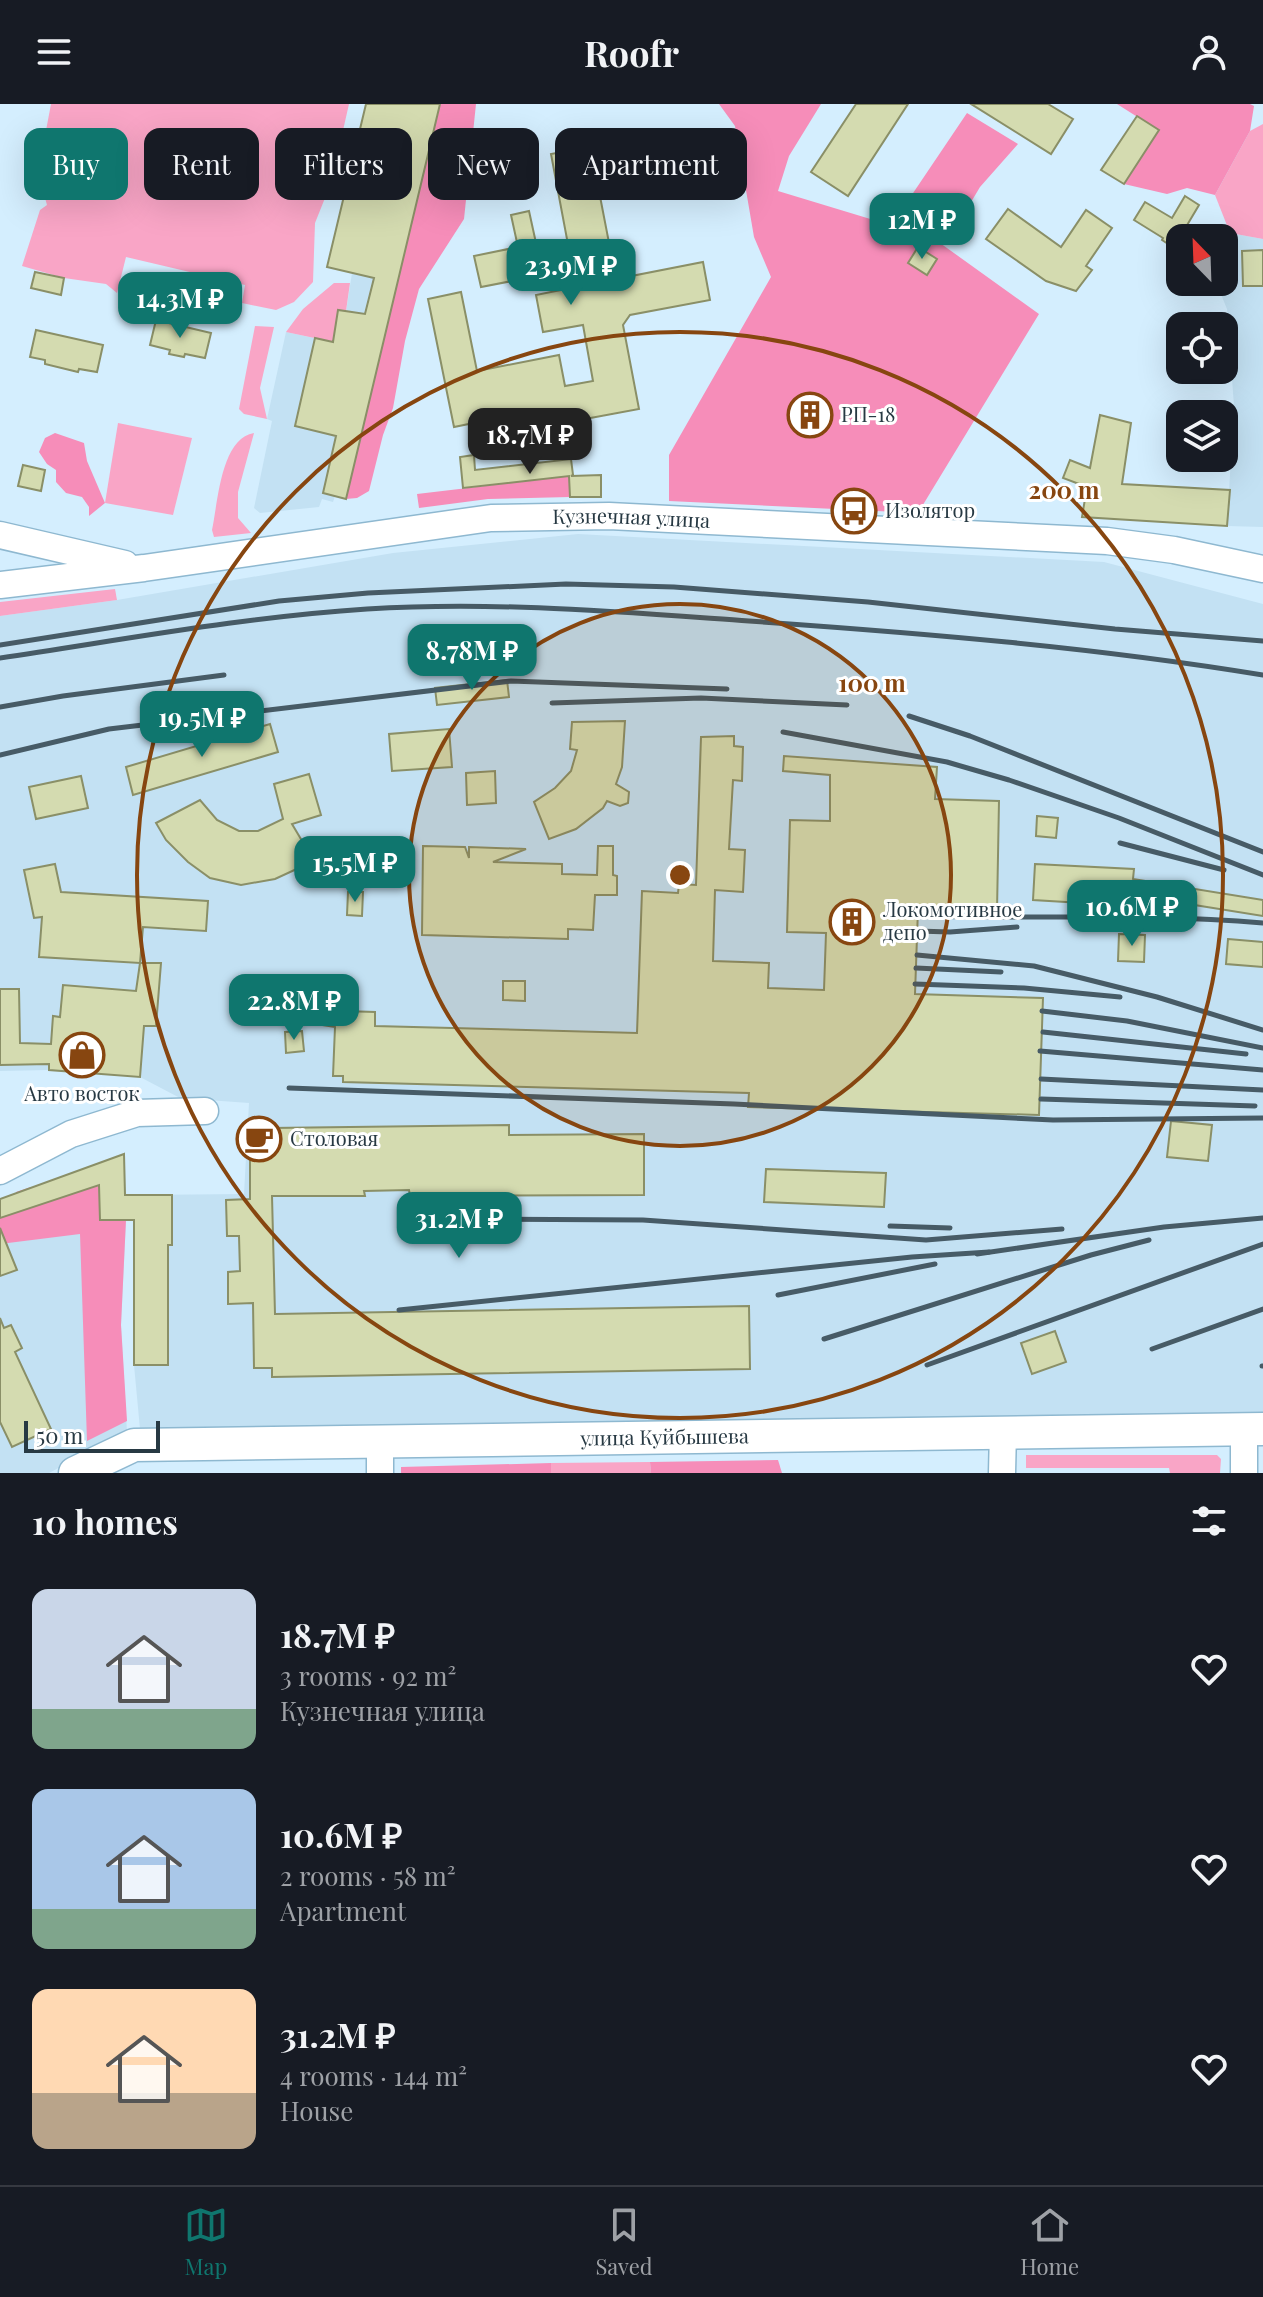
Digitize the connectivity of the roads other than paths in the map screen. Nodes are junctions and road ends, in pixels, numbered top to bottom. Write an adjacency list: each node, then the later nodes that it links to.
1 (0, 535): 2 (street)
2 (144, 568): 3 (street, Кузнечная улица); 4 (street, Кузнечная улица)
3 (1263, 569)
4 (0, 585)
5 (205, 1111): 6 (street)
6 (0, 1171)
7 (1253, 1429): 8 (main road, улица Куйбышева); 13 (street)
8 (1003, 1431): 9 (main road, улица Куйбышева); 12 (street)
9 (380, 1457): 10 (main road, улица Куйбышева)
10 (109, 1465): 11 (main road, улица Куйбышева)
11 (75, 1473)
12 (1002, 1473)
13 (1244, 1473)

